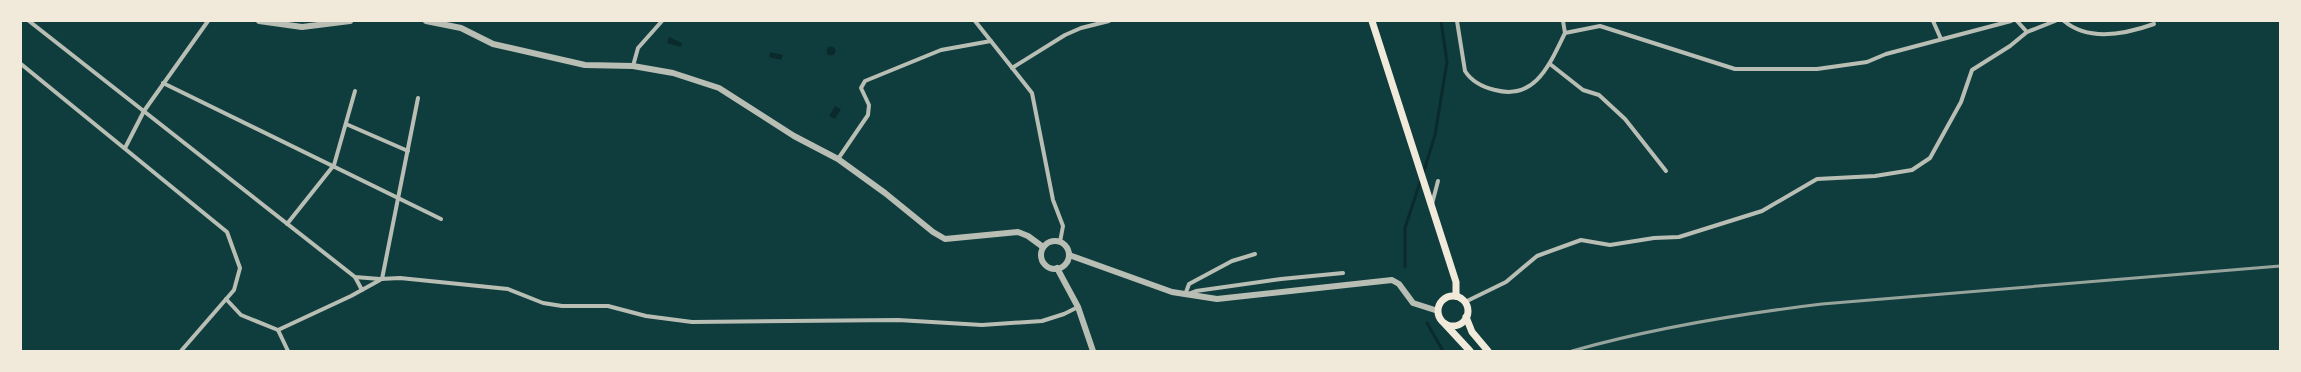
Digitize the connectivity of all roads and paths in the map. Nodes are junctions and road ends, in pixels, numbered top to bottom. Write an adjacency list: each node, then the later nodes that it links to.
1 (29, 21): 29 (street)
2 (208, 21): 26 (street)
3 (259, 21): 4 (street)
4 (350, 21)
5 (426, 21): 24 (street)
6 (662, 21): 24 (street)
7 (975, 21): 21 (street)
8 (1109, 21): 25 (street)
9 (1372, 21): 38 (main road)
10 (1457, 21): 23 (street)
11 (1563, 21): 19 (street)
12 (1933, 21): 20 (street)
13 (2011, 21): 20 (street)
14 (2017, 21): 18 (street)
15 (2055, 21): 18 (street)
16 (2064, 21): 17 (street)
17 (2154, 24)
18 (2027, 32): 53 (street)
19 (1565, 33): 20 (street); 23 (street)
20 (1941, 38)
21 (990, 41): 25 (street); 33 (street)
22 (21, 64): 31 (street)
23 (1550, 64): 35 (street)
24 (633, 66): 33 (street)
25 (1012, 68): 41 (street)
26 (163, 83): 29 (street); 34 (street)
27 (355, 91): 30 (street)
28 (418, 98): 32 (street)
29 (144, 111): 31 (street); 40 (street)
30 (346, 124): 32 (street); 34 (street)
31 (125, 148): 52 (street)
32 (408, 151): 37 (street)
33 (838, 159): 42 (street)
34 (334, 165): 37 (street); 40 (street)
35 (1666, 171)
36 (1438, 180): 38 (street)
37 (399, 197): 39 (street); 48 (street)
38 (1431, 208): 51 (main road)
39 (441, 219)
40 (287, 224): 47 (street)
41 (1060, 242): 42 (street); 44 (street)
42 (1043, 247): 45 (street)
43 (1255, 254): 50 (street)
44 (1069, 255): 45 (street); 50 (street)
45 (1057, 268): 54 (street)
46 (1343, 273): 50 (street)
47 (355, 277): 48 (street); 49 (street)
48 (381, 279): 49 (street); 54 (street)
49 (362, 290): 58 (street)
50 (1185, 295): 55 (street)
51 (1456, 296): 53 (main road); 55 (main road)
52 (226, 299): 58 (street); 59 (street)
53 (1465, 302): 56 (main road)
54 (1078, 307): 61 (street)
55 (1438, 311): 57 (main road)
56 (1466, 317): 57 (main road); 63 (main road)
57 (1445, 323): 62 (main road)
58 (278, 330): 60 (street)
59 (181, 351)
60 (288, 351)
61 (1093, 351)
62 (1470, 351)
63 (1488, 351)

